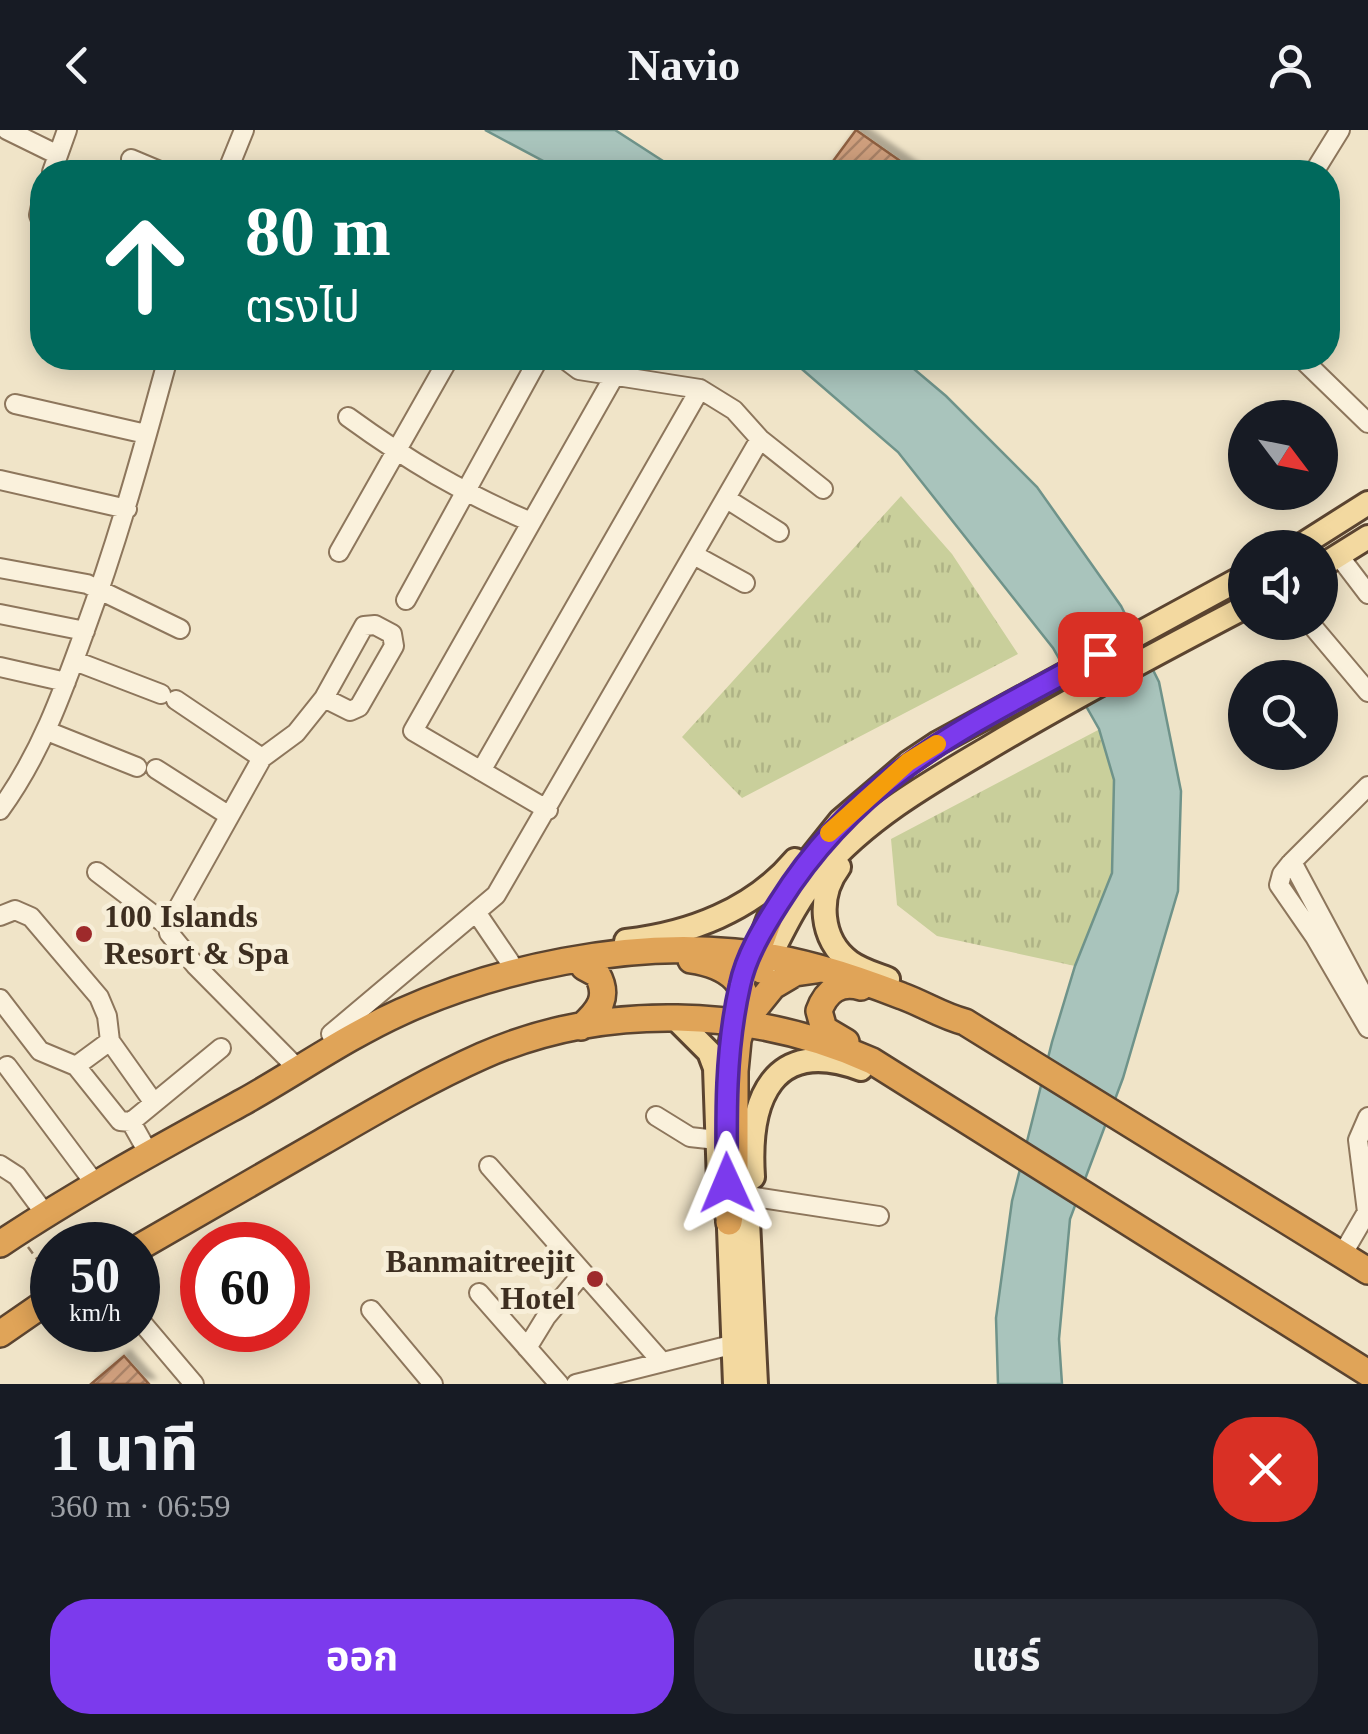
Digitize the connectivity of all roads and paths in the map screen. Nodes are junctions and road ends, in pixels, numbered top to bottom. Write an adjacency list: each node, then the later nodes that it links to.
1 (8, 130): 5 (street)
2 (67, 130): 6 (street)
3 (244, 130): 7 (street)
4 (1340, 130): 8 (street)
5 (49, 160)
6 (56, 160)
7 (233, 160)
8 (1321, 160)
9 (160, 370): 19 (street)
10 (443, 370): 21 (street)
11 (532, 370): 24 (street)
12 (579, 370): 14 (street)
13 (1314, 370): 18 (street)
14 (616, 373): 15 (street); 28 (street)
15 (700, 389): 20 (street); 56 (street)
16 (15, 404): 19 (street)
17 (348, 417): 21 (street)
18 (1368, 423)
19 (146, 434): 27 (street)
20 (760, 439): 23 (street); 25 (street)
21 (395, 451): 24 (street); 32 (street)
22 (0, 480): 27 (street)
23 (823, 489)
24 (464, 493): 28 (street); 41 (street)
25 (727, 499): 30 (street); 33 (street)
26 (1368, 503): 29 (main road)
27 (127, 509): 39 (street)
28 (531, 522): 56 (street)
29 (1325, 530)
30 (780, 532)
31 (1368, 537): 34 (main road)
32 (339, 552)
33 (694, 555): 37 (street); 59 (street)
34 (1338, 557)
35 (0, 568): 39 (street)
36 (1338, 569): 40 (street)
37 (745, 582)
38 (1228, 585): 55 (main road)
39 (100, 591): 44 (street); 45 (street)
40 (1368, 594)
41 (406, 600)
42 (0, 614): 45 (street)
43 (1228, 615): 53 (main road)
44 (180, 629)
45 (85, 631): 47 (street)
46 (1324, 640): 50 (street)
47 (75, 661): 49 (street); 54 (street)
48 (0, 667): 49 (street)
49 (66, 682): 52 (street)
50 (1368, 692)
51 (324, 698): 51 (street); 54 (street)
52 (48, 731): 58 (street); 60 (street)
53 (993, 745): 70 (main road); 76 (main road)
54 (262, 758): 60 (street)
55 (908, 762): 65 (main road); 67 (main road)
56 (481, 771): 59 (street)
57 (1368, 786): 61 (street)
58 (0, 810)
59 (548, 810): 63 (street)
60 (228, 816): 66 (street)
61 (1292, 862): 73 (street); 78 (street)
62 (97, 872): 66 (street)
63 (476, 912): 67 (street); 81 (street)
64 (0, 916): 79 (street)
65 (769, 920): 70 (highway)
66 (168, 926): 85 (street)
67 (510, 962): 75 (main road)
68 (584, 967): 70 (highway); 75 (highway); 77 (highway)
69 (826, 969): 70 (highway); 70 (highway); 72 (highway)
70 (754, 989): 74 (highway); 74 (highway); 75 (highway); 80 (highway); 87 (highway); 99 (highway)
71 (0, 999): 84 (street)
72 (917, 1003): 76 (highway); 80 (highway)
73 (1368, 1004)
74 (675, 1018): 77 (highway); 91 (main road)
75 (384, 1021): 81 (highway)
76 (965, 1022): 102 (highway)
77 (581, 1027): 100 (highway)
78 (1368, 1028)
79 (110, 1041): 84 (street); 86 (street)
80 (846, 1042): 87 (highway)
81 (340, 1046): 85 (highway)
82 (221, 1048): 86 (street)
83 (8, 1066): 95 (street)
84 (76, 1066): 90 (street)
85 (299, 1070): 92 (highway)
86 (154, 1103): 90 (street)
87 (937, 1103): 96 (main road); 115 (highway)
88 (656, 1116): 91 (street)
89 (1368, 1118): 102 (street)
90 (130, 1122): 92 (street)
91 (717, 1140): 99 (main road)
92 (149, 1154): 95 (highway)
93 (0, 1165): 97 (street)
94 (489, 1166): 106 (street)
95 (96, 1185): 97 (highway)
96 (754, 1197): 98 (street); 99 (main road)
97 (46, 1215): 101 (highway)
98 (879, 1216)
99 (739, 1223): 105 (main road)
100 (160, 1235)
101 (8, 1238): 103 (path)
102 (1342, 1254): 104 (highway)
103 (30, 1258)
104 (1368, 1270)
105 (741, 1272): 112 (main road); 121 (main road)
106 (582, 1274): 113 (street); 114 (street)
107 (479, 1293): 113 (street)
108 (371, 1310): 117 (street)
109 (30, 1313): 110 (highway)
110 (0, 1334)
111 (160, 1344): 116 (street)
112 (734, 1344): 114 (street); 120 (main road)
113 (527, 1348): 118 (street)
114 (662, 1362): 119 (street)
115 (1368, 1373)
116 (194, 1384)
117 (433, 1384)
118 (559, 1384)
119 (576, 1384)
120 (736, 1384)
121 (756, 1384)

